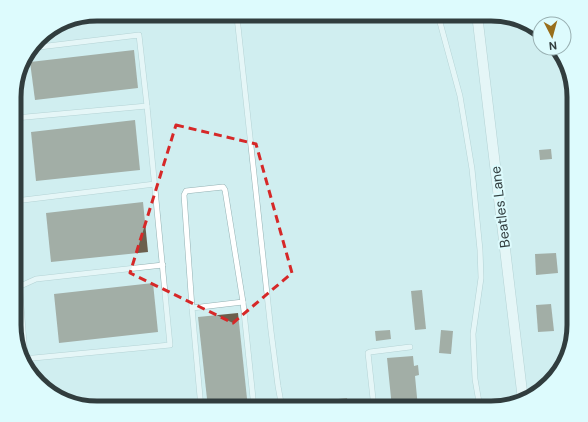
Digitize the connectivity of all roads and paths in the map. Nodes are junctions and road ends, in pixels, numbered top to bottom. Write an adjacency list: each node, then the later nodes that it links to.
1 (237, 21): 18 (lane)
2 (440, 21): 20 (lane)
3 (478, 21): 15 (street, Beatles Lane)
4 (40, 47): 5 (lane)
5 (147, 106): 6 (lane); 7 (lane)
6 (21, 117)
7 (155, 184): 8 (lane); 9 (lane)
8 (21, 200)
9 (163, 265): 10 (lane); 14 (lane)
10 (21, 286)
11 (243, 302): 12 (lane); 12 (lane); 17 (lane)
12 (192, 308): 16 (lane)
13 (410, 347): 19 (lane)
14 (29, 359)
15 (522, 394)
16 (201, 401)
17 (253, 401)
18 (281, 401)
19 (373, 401)
20 (479, 401)

